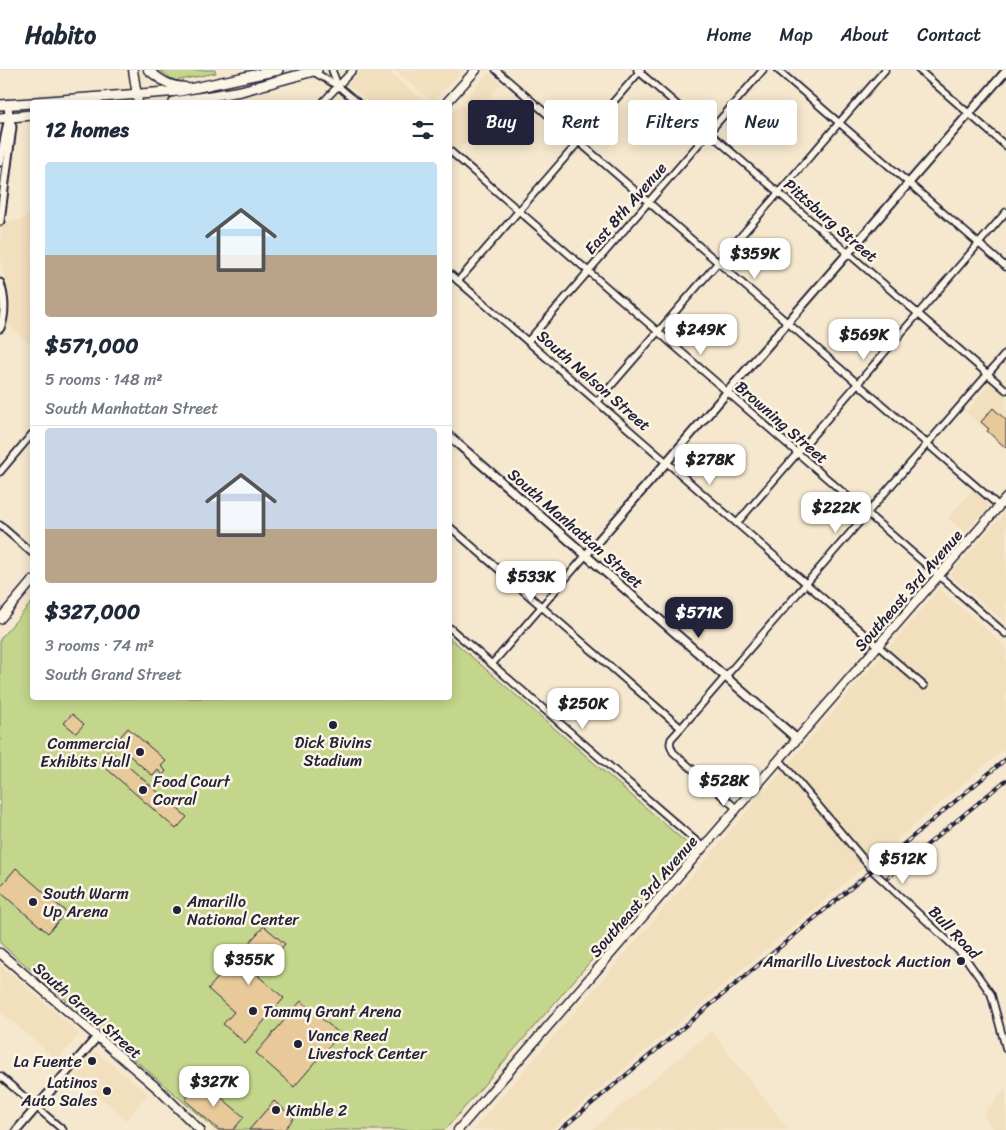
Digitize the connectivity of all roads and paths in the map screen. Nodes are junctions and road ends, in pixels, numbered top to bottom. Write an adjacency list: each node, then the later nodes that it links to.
1 (134, 70): 17 (main road)
2 (148, 70): 16 (main road)
3 (278, 70): 16 (main road)
4 (332, 70): 15 (street)
5 (353, 70): 15 (street)
6 (476, 70): 22 (main road)
7 (496, 70): 27 (street)
8 (763, 70): 31 (street, East 8th Avenue)
9 (778, 70): 32 (street)
10 (885, 70): 32 (street)
11 (919, 70): 28 (street)
12 (314, 71): 15 (street); 19 (main road)
13 (639, 71): 23 (street); 24 (street, Pittsburg Street)
14 (1006, 71): 28 (street)
15 (338, 86): 20 (street); 21 (street)
16 (195, 88): 17 (main road)
17 (137, 99): 18 (main road)
18 (111, 100)
19 (186, 100)
20 (325, 100)
21 (355, 100)
22 (449, 100)
23 (614, 100)
24 (672, 100)
25 (30, 103): 26 (main road)
26 (4, 104): 30 (street)
27 (544, 112)
28 (969, 114): 37 (street); 40 (street)
29 (30, 115): 30 (main road)
30 (4, 117): 39 (street); 45 (street)
31 (717, 123)
32 (839, 123): 40 (street); 41 (street)
33 (717, 139): 41 (street, Pittsburg Street)
34 (576, 145): 43 (street)
35 (582, 145): 42 (street)
36 (698, 145): 42 (street, East 8th Avenue)
37 (1006, 146)
38 (452, 153): 43 (street, Browning Street)
39 (0, 162)
40 (909, 184): 46 (street); 47 (street)
41 (778, 192): 47 (street, Pittsburg Street); 48 (street)
42 (648, 202): 48 (street); 50 (street, East 8th Avenue)
43 (519, 211): 50 (street, Browning Street); 52 (street)
44 (1006, 212): 46 (street)
45 (0, 221)
46 (979, 244): 49 (street); 54 (street)
47 (848, 253): 54 (street, Pittsburg Street); 55 (street)
48 (718, 262): 55 (street); 57 (street)
49 (1006, 268)
50 (588, 272): 57 (street, Browning Street); 58 (street, East 8th Avenue)
51 (452, 276): 52 (street, South Nelson Street)
52 (458, 281): 58 (street, South Nelson Street)
53 (0, 284): 56 (street)
54 (918, 314): 60 (street, Pittsburg Street); 61 (street)
55 (788, 323): 61 (street); 63 (street)
56 (0, 328)
57 (657, 332): 63 (street, Browning Street); 64 (street)
58 (528, 342): 64 (street, South Nelson Street)
59 (1006, 353): 60 (street)
60 (988, 374): 62 (street, Pittsburg Street); 67 (street)
61 (857, 384): 67 (street); 68 (street)
62 (1006, 390)
63 (728, 392): 68 (street, Browning Street); 69 (street)
64 (597, 402): 69 (street, South Nelson Street)
65 (30, 436): 70 (street)
66 (452, 439): 78 (street, South Manhattan Street)
67 (927, 444): 72 (street); 73 (street)
68 (797, 453): 73 (street, Browning Street); 74 (street)
69 (667, 462): 74 (street, South Nelson Street); 78 (street)
70 (0, 472)
71 (1006, 498): 72 (main road, Southeast 3rd Avenue)
72 (999, 506): 79 (main road, Southeast 3rd Avenue)
73 (867, 514): 79 (street, Browning Street); 81 (street)
74 (737, 523): 81 (street, South Nelson Street)
75 (0, 525): 77 (street)
76 (452, 529): 82 (street)
77 (30, 551)
78 (586, 555): 82 (street); 88 (street, South Manhattan Street)
79 (939, 575): 85 (street, Browning Street); 86 (main road, Southeast 3rd Avenue)
80 (30, 583): 83 (main road)
81 (806, 584): 86 (street, South Nelson Street); 88 (street)
82 (542, 606): 87 (street); 90 (street)
83 (0, 619)
84 (452, 630): 87 (street)
85 (1006, 634)
86 (878, 646): 89 (street, South Nelson Street); 91 (main road, Southeast 3rd Avenue)
87 (492, 664): 94 (street)
88 (726, 676): 90 (street); 91 (street, South Manhattan Street)
89 (924, 686)
90 (681, 728): 93 (street)
91 (797, 739): 92 (main road, Southeast 3rd Avenue)
92 (780, 759): 93 (main road, Southeast 3rd Avenue); 97 (street, Bull Road)
93 (737, 809): 94 (main road, Southeast 3rd Avenue)
94 (703, 847): 105 (main road, Southeast 3rd Avenue)
95 (0, 953): 96 (main road, South Grand Street)
96 (97, 1037): 99 (street); 100 (main road, South Grand Street)
97 (1006, 1049)
98 (0, 1076): 99 (street)
99 (37, 1107): 101 (street); 102 (street)
100 (189, 1117): 103 (main road, South Grand Street); 104 (main road)
101 (17, 1130)
102 (63, 1130)
103 (200, 1130)
104 (208, 1130)
105 (458, 1130)

